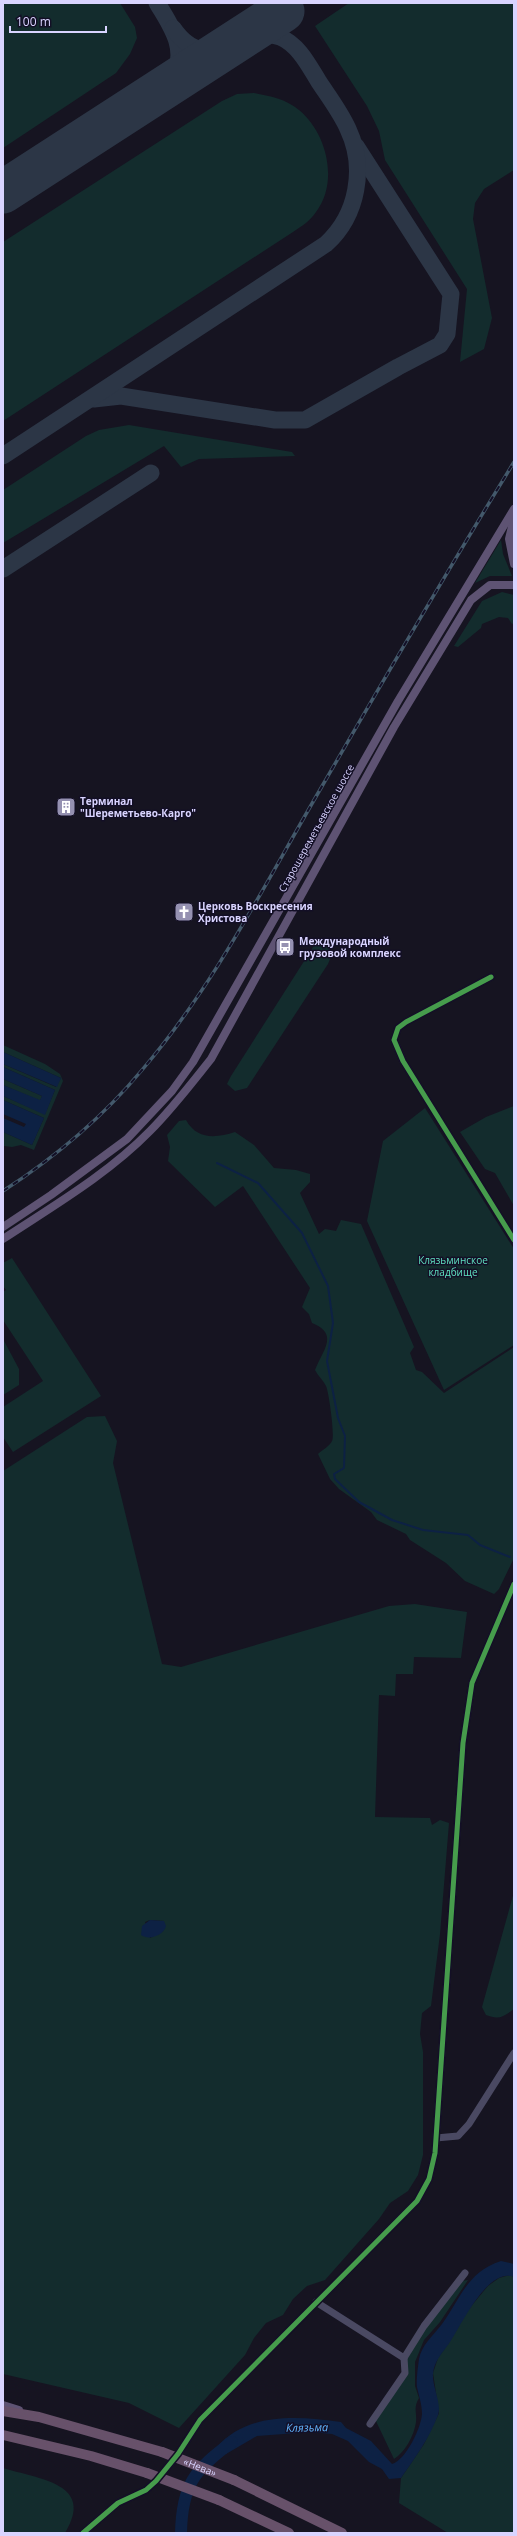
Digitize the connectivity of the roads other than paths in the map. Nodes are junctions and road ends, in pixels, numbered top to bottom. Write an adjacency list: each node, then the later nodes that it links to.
1 (514, 509): 6 (main road, Старошереметьевское шоссе)
2 (514, 518): 3 (main road)
3 (514, 564)
4 (514, 585): 7 (main road, Старошереметьевское шоссе)
5 (490, 977): 8 (street)
6 (3, 1227)
7 (3, 1239)
8 (514, 1240)
9 (514, 1584): 10 (street)
10 (512, 1596): 12 (street)
11 (514, 2053): 12 (street)
12 (436, 2138): 14 (street)
13 (465, 2273): 15 (street)
14 (316, 2302): 15 (street); 21 (street)
15 (404, 2358): 19 (street)
16 (3, 2405): 18 (main road)
17 (3, 2411): 18 (highway, «Нева»)
18 (39, 2417): 23 (highway, «Нева», bridge)
19 (370, 2424)
20 (3, 2435): 22 (highway, bridge)
21 (83, 2533)
22 (289, 2533)
23 (342, 2533)

